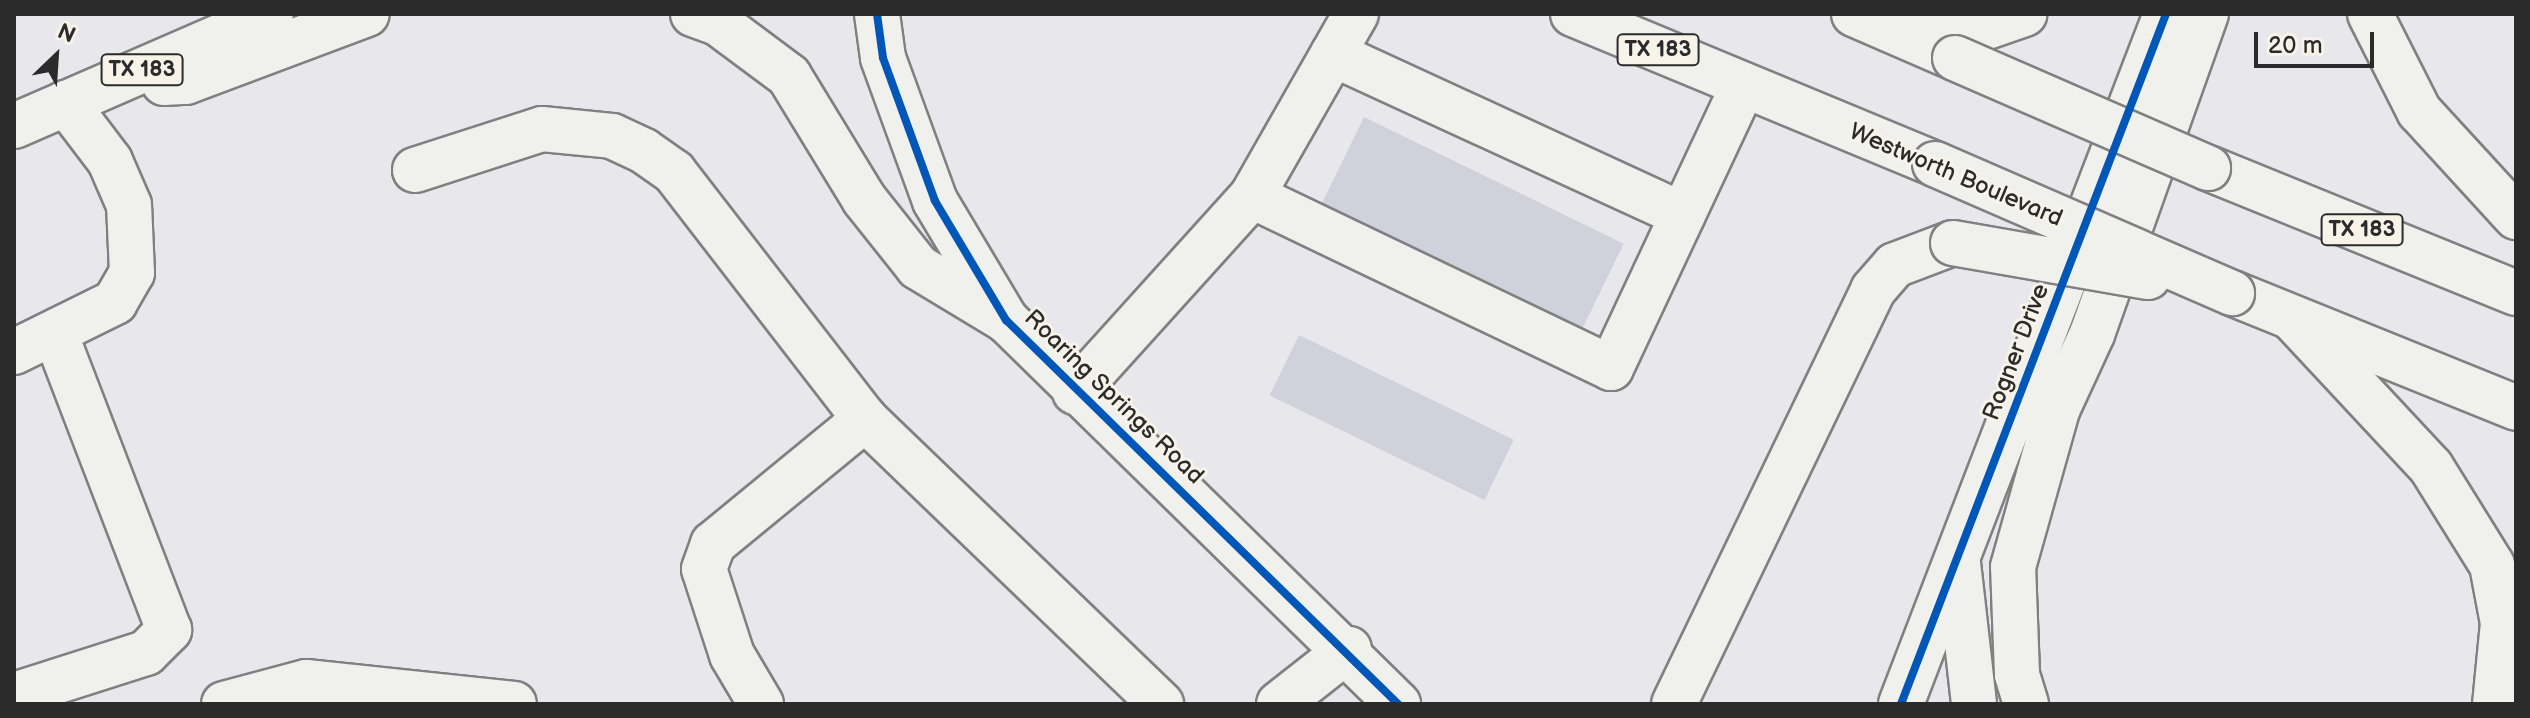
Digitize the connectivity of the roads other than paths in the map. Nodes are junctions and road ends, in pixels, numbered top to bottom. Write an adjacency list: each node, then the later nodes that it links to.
1 (271, 14): 14 (main road, TX 183)
2 (367, 14): 14 (main road)
3 (693, 14): 25 (main road)
4 (877, 14): 25 (main road, Roaring Springs Road)
5 (1356, 14): 13 (main road)
6 (1573, 14): 15 (main road, Westworth Boulevard / TX 183)
7 (1854, 14): 23 (main road, TX 183, bridge)
8 (1927, 14): 9 (main road)
9 (2024, 14)
10 (2166, 14): 31 (main road, Rogner Drive)
11 (2206, 14): 43 (main road)
12 (2370, 14): 21 (main road)
13 (1333, 54): 19 (main road); 20 (main road)
14 (110, 84): 16 (main road, TX 183)
15 (1743, 86): 20 (main road); 22 (main road, Westworth Boulevard / TX 183, bridge)
16 (66, 103): 17 (main road, TX 183); 26 (main road)
17 (14, 126)
18 (415, 170): 30 (main road)
19 (1252, 196): 20 (main road); 28 (main road)
20 (1683, 215)
21 (2516, 217)
22 (2232, 293): 24 (main road, Westworth Boulevard / TX 183); 40 (main road, bridge)
23 (2516, 293)
24 (2293, 319): 29 (main road, Westworth Boulevard / TX 183); 44 (main road)
25 (1006, 320): 28 (main road, Roaring Springs Road)
26 (56, 336): 27 (main road); 33 (main road)
27 (14, 352)
28 (1075, 392): 32 (main road, Roaring Springs Road)
29 (2516, 408)
30 (865, 419): 36 (main road); 37 (main road)
31 (1958, 563): 41 (main road, Rogner Drive); 42 (main road)
32 (1349, 649): 38 (main road); 39 (main road, Roaring Springs Road)
33 (14, 695)
34 (224, 704): 35 (main road)
35 (514, 704)
36 (761, 704)
37 (1161, 704)
38 (1279, 704)
39 (1398, 704)
40 (1674, 704)
41 (1901, 704)
42 (1974, 704)
43 (2026, 704)
44 (2495, 704)

